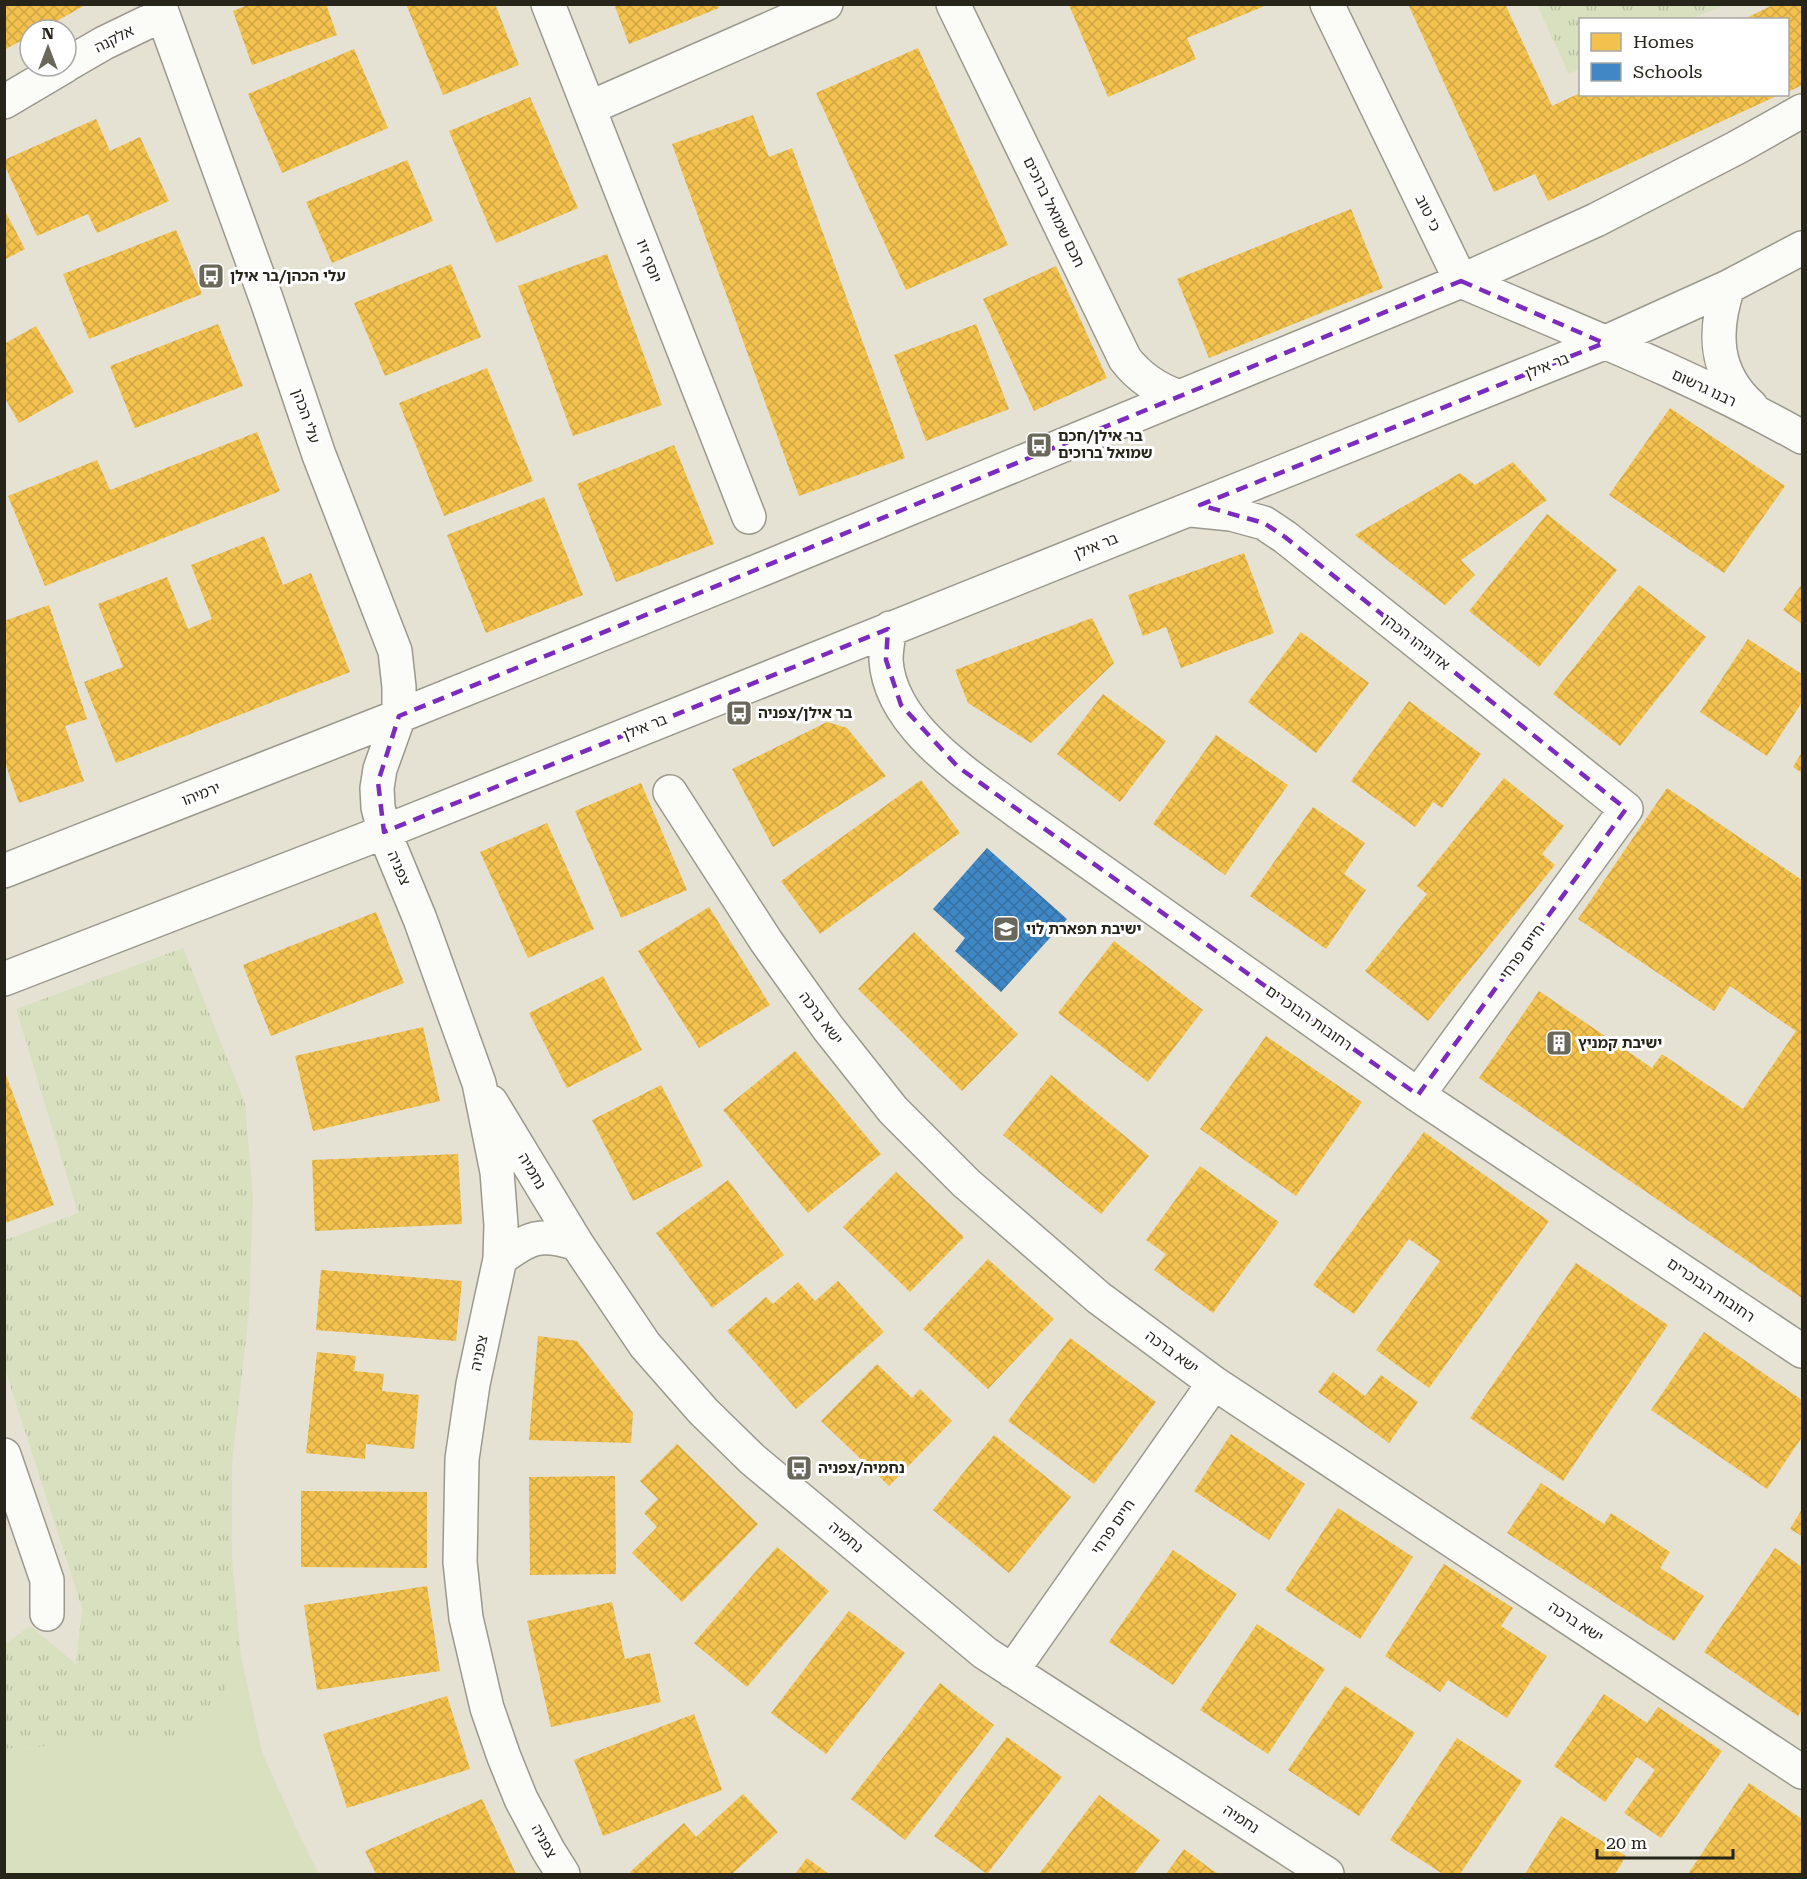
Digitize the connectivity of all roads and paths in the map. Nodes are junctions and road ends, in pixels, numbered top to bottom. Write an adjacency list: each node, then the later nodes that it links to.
1 (548, 4): 9 (street, יוסף זיו)
2 (826, 4): 9 (street)
3 (953, 4): 15 (street, חכם שמואל ברוכים)
4 (1327, 4): 12 (street, כי טוב)
5 (160, 10): 6 (street, אלקנה); 21 (street, עלי הכהן)
6 (78, 58)
7 (45, 78): 8 (street, אלקנה)
8 (4, 102)
9 (589, 108): 19 (street, יוסף זיו)
10 (1803, 111): 12 (street)
11 (1803, 248): 13 (street, בר אילן)
12 (1461, 280): 14 (street); 15 (street)
13 (1728, 287): 14 (street, בר אילן); 16 (street)
14 (1604, 343): 16 (street, רבנו גרשום); 18 (street, בר אילן)
15 (1180, 397): 21 (street)
16 (1763, 414): 17 (street, רבנו גרשום)
17 (1803, 437)
18 (1189, 509): 20 (street, בר אילן); 23 (street, אדוניהו הכהן)
19 (749, 517)
20 (890, 628): 24 (street, בר אילן); 28 (street, רחובות הבוכרים)
21 (399, 716): 24 (street, עלי הכהן); 25 (street, ירמיהו)
22 (670, 792): 32 (street, ישא ברכה)
23 (1626, 809): 28 (street, חיים פרחי)
24 (384, 832): 26 (street); 27 (street, צפניה)
25 (4, 871)
26 (4, 979)
27 (479, 1083): 29 (street, נחמיה); 30 (street, צפניה)
28 (1418, 1095): 31 (street, רחובות הבוכרים)
29 (577, 1244): 30 (street); 35 (street, נחמיה)
30 (500, 1259): 37 (street, צפניה)
31 (1803, 1351)
32 (1214, 1383): 35 (street, חיים פרחי); 36 (street, ישא ברכה)
33 (4, 1455): 34 (street)
34 (46, 1614)
35 (1012, 1671): 38 (street, נחמיה)
36 (1803, 1772)
37 (563, 1875)
38 (1327, 1875)

